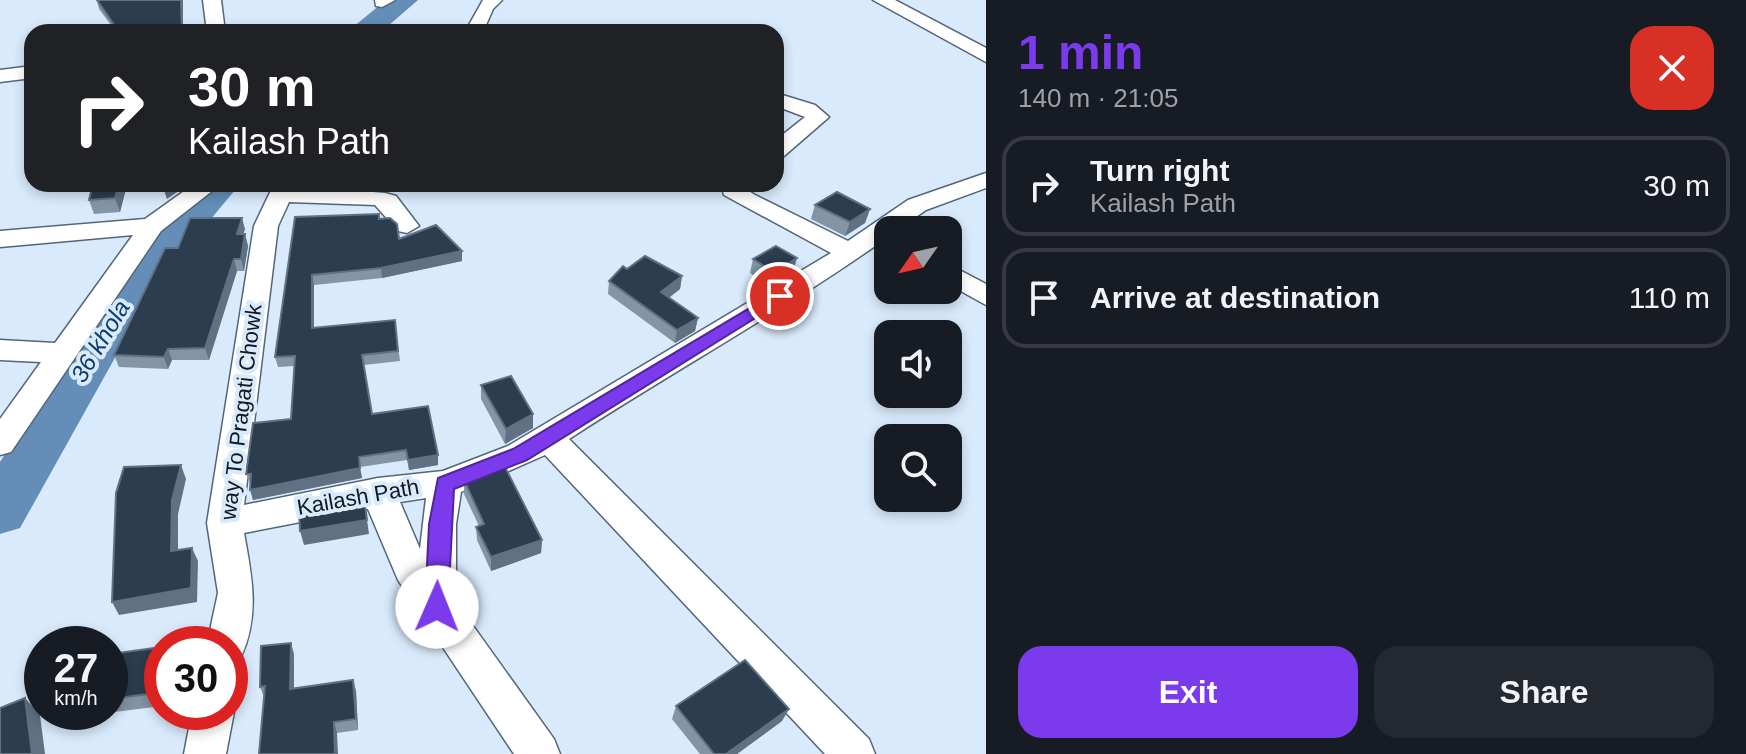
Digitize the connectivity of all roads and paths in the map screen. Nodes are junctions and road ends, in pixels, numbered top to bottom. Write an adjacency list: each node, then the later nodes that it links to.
1 (212, 0): 4 (street)
2 (493, 0): 5 (street)
3 (882, 0): 6 (street)
4 (215, 24)
5 (478, 24)
6 (986, 56)
7 (24, 73): 8 (street)
8 (0, 76)
9 (784, 102): 10 (street)
10 (784, 144)
11 (979, 188): 16 (street, Kailash Path)
12 (198, 192): 17 (street)
13 (283, 192): 30 (street, way To Pragati Chowk)
14 (315, 192): 18 (street)
15 (735, 192): 21 (street)
16 (904, 216)
17 (152, 226): 20 (street); 25 (street)
18 (407, 226)
19 (874, 238): 21 (street, Kailash Path)
20 (0, 239)
21 (848, 251): 26 (street, Kailash Path)
22 (962, 281): 23 (street)
23 (986, 296)
24 (0, 350): 25 (street)
25 (64, 353): 27 (street)
26 (547, 437): 28 (street, Kailash Path); 36 (street)
27 (0, 443)
28 (445, 484): 29 (street, Kailash Path); 31 (street)
29 (378, 492): 30 (street, Kailash Path); 31 (street)
30 (224, 523): 32 (street, way To Pragati Chowk)
31 (437, 607): 35 (street)
32 (231, 626)
33 (210, 730): 34 (street)
34 (205, 754)
35 (539, 754)
36 (854, 754)

